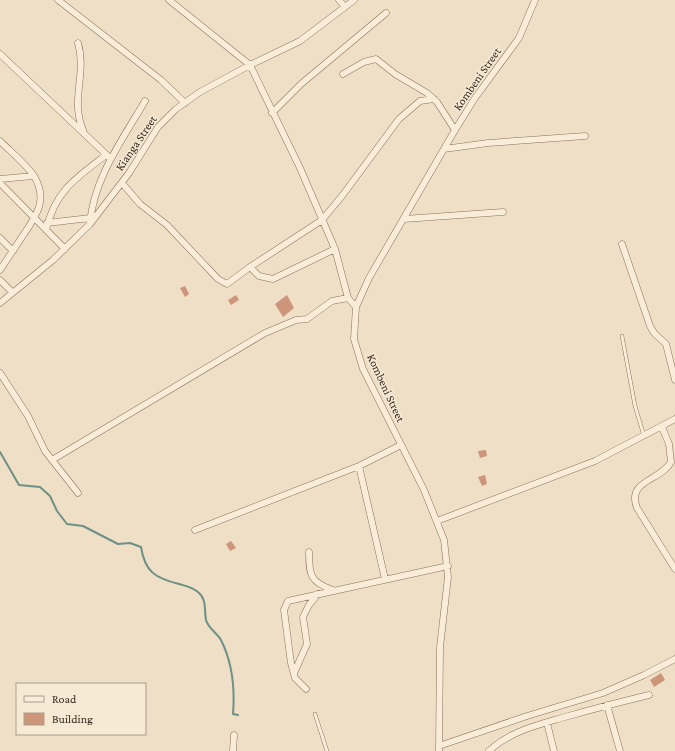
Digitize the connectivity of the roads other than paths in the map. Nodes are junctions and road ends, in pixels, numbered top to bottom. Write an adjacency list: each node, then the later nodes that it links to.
1 (58, 0): 14 (street)
2 (169, 0): 10 (street)
3 (339, 0): 6 (street)
4 (354, 0): 6 (street, Kianga Street)
5 (535, 0): 16 (street, Kombeni Street)
6 (345, 7): 10 (street, Kianga Street)
7 (386, 13): 15 (street)
8 (78, 43): 17 (street)
9 (0, 54): 17 (street)
10 (250, 65): 14 (street, Kianga Street); 15 (street)
11 (343, 74): 12 (street)
12 (434, 99): 16 (street); 29 (street)
13 (145, 101): 21 (street)
14 (185, 102): 25 (street, Kianga Street)
15 (272, 113): 29 (street)
16 (455, 130): 20 (street, Kombeni Street)
17 (85, 134): 21 (street)
18 (585, 136): 20 (street)
19 (0, 141): 22 (street)
20 (444, 149): 27 (street, Kombeni Street)
21 (109, 157): 30 (street); 31 (street)
22 (34, 176): 23 (street); 28 (street)
23 (0, 179)
24 (0, 183): 28 (street)
25 (122, 183): 30 (street, Kianga Street); 37 (street)
26 (503, 212): 27 (street)
27 (404, 219): 43 (street, Kombeni Street)
28 (35, 220): 31 (street); 36 (street)
29 (322, 220): 35 (street); 37 (street)
30 (90, 221): 31 (street); 34 (street, Kianga Street)
31 (47, 226): 34 (street)
32 (0, 238): 36 (street)
33 (622, 244): 46 (street)
34 (65, 249): 40 (street, Kianga Street)
35 (335, 249): 37 (street); 41 (street)
36 (13, 251): 38 (street)
37 (250, 267)
38 (0, 270)
39 (0, 280): 40 (street)
40 (12, 292): 42 (street, Kianga Street)
41 (348, 298): 43 (street); 51 (street)
42 (0, 304)
43 (356, 307): 50 (street, Kombeni Street)
44 (622, 336): 49 (lane)
45 (0, 372): 51 (street)
46 (675, 380)
47 (675, 419): 48 (street)
48 (662, 427): 49 (street); 58 (street)
49 (644, 436): 54 (street)
50 (401, 445): 52 (street); 54 (street, Kombeni Street)
51 (52, 460): 53 (street)
52 (359, 466): 55 (street); 59 (street)
53 (78, 493)
54 (437, 521): 57 (street, Kombeni Street)
55 (196, 530)
56 (309, 552): 60 (street)
57 (448, 566): 59 (street); 70 (street, Kombeni Street)
58 (675, 569)
59 (385, 579): 60 (street)
60 (333, 590): 61 (street)
61 (318, 594): 63 (street); 63 (street)
62 (675, 659): 70 (street)
63 (294, 673): 64 (street)
64 (306, 689)
65 (649, 695): 66 (street)
66 (607, 705): 68 (street); 75 (street)
67 (315, 714): 72 (lane)
68 (547, 723): 73 (street); 74 (street)
69 (234, 735): 71 (street)
70 (439, 748)
71 (233, 751)
72 (327, 751)
73 (489, 751)
74 (554, 751)
75 (620, 751)

